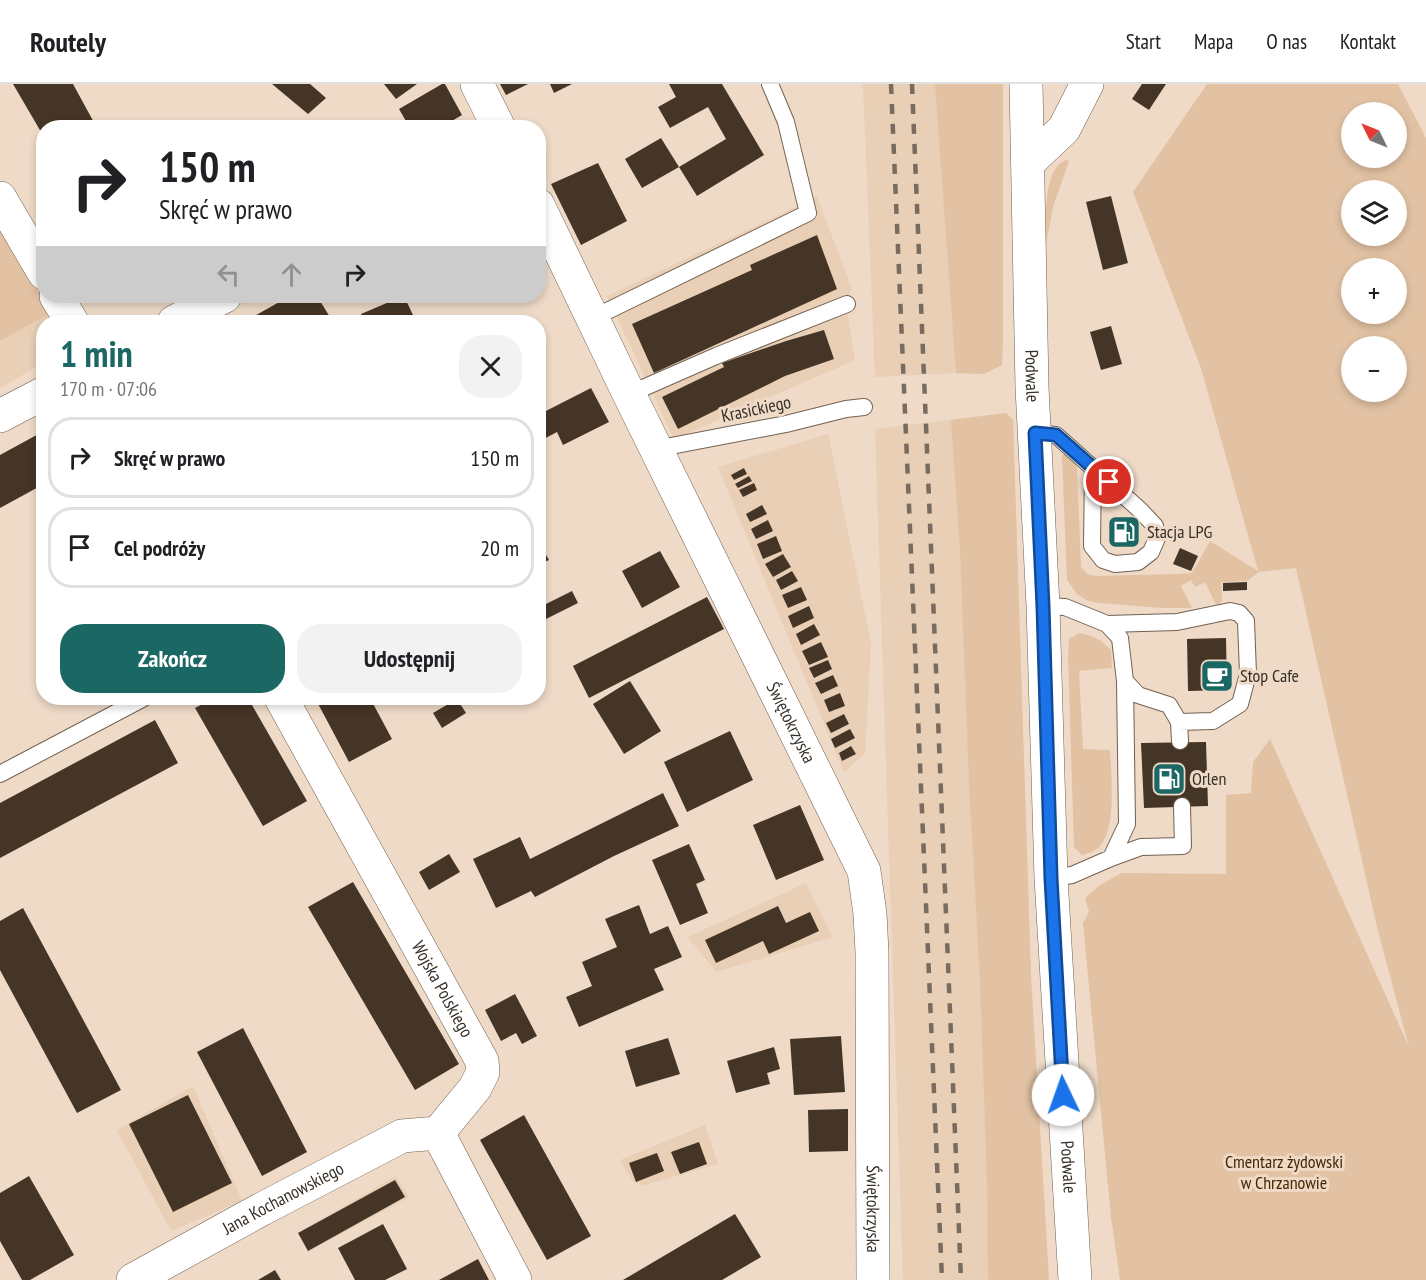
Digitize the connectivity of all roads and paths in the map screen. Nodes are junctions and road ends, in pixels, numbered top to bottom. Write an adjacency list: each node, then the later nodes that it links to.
1 (477, 84): 5 (street)
2 (770, 84): 13 (lane)
3 (1026, 84): 6 (street, Podwale)
4 (1087, 84): 6 (street)
5 (495, 120)
6 (1028, 163): 18 (street, Podwale)
7 (0, 198): 9 (street)
8 (546, 221): 13 (street, Świętokrzyska)
9 (36, 259)
10 (211, 303): 12 (street)
11 (848, 304): 14 (lane)
12 (188, 315)
13 (593, 318): 14 (street, Świętokrzyska)
14 (627, 392): 19 (street, Świętokrzyska)
15 (36, 397): 17 (street)
16 (864, 407): 19 (lane, Krasickiego)
17 (0, 416)
18 (1035, 433): 20 (lane); 21 (street, Podwale)
19 (656, 451): 35 (street, Świętokrzyska)
20 (1093, 468): 20 (lane)
21 (1043, 606): 22 (lane); 31 (street, Podwale)
22 (1107, 624): 23 (lane); 26 (lane)
23 (1125, 681): 26 (lane); 30 (lane)
24 (131, 705): 28 (lane)
25 (285, 705): 32 (street, Wojska Polskiego)
26 (1179, 722): 27 (lane)
27 (1180, 741)
28 (0, 774)
29 (1182, 806): 30 (lane)
30 (1111, 858): 31 (lane)
31 (1051, 878): 36 (street, Podwale)
32 (438, 1133): 33 (street, Jana Kochanowskiego); 34 (street)
33 (133, 1280)
34 (515, 1280)
35 (873, 1280)
36 (1076, 1280)

